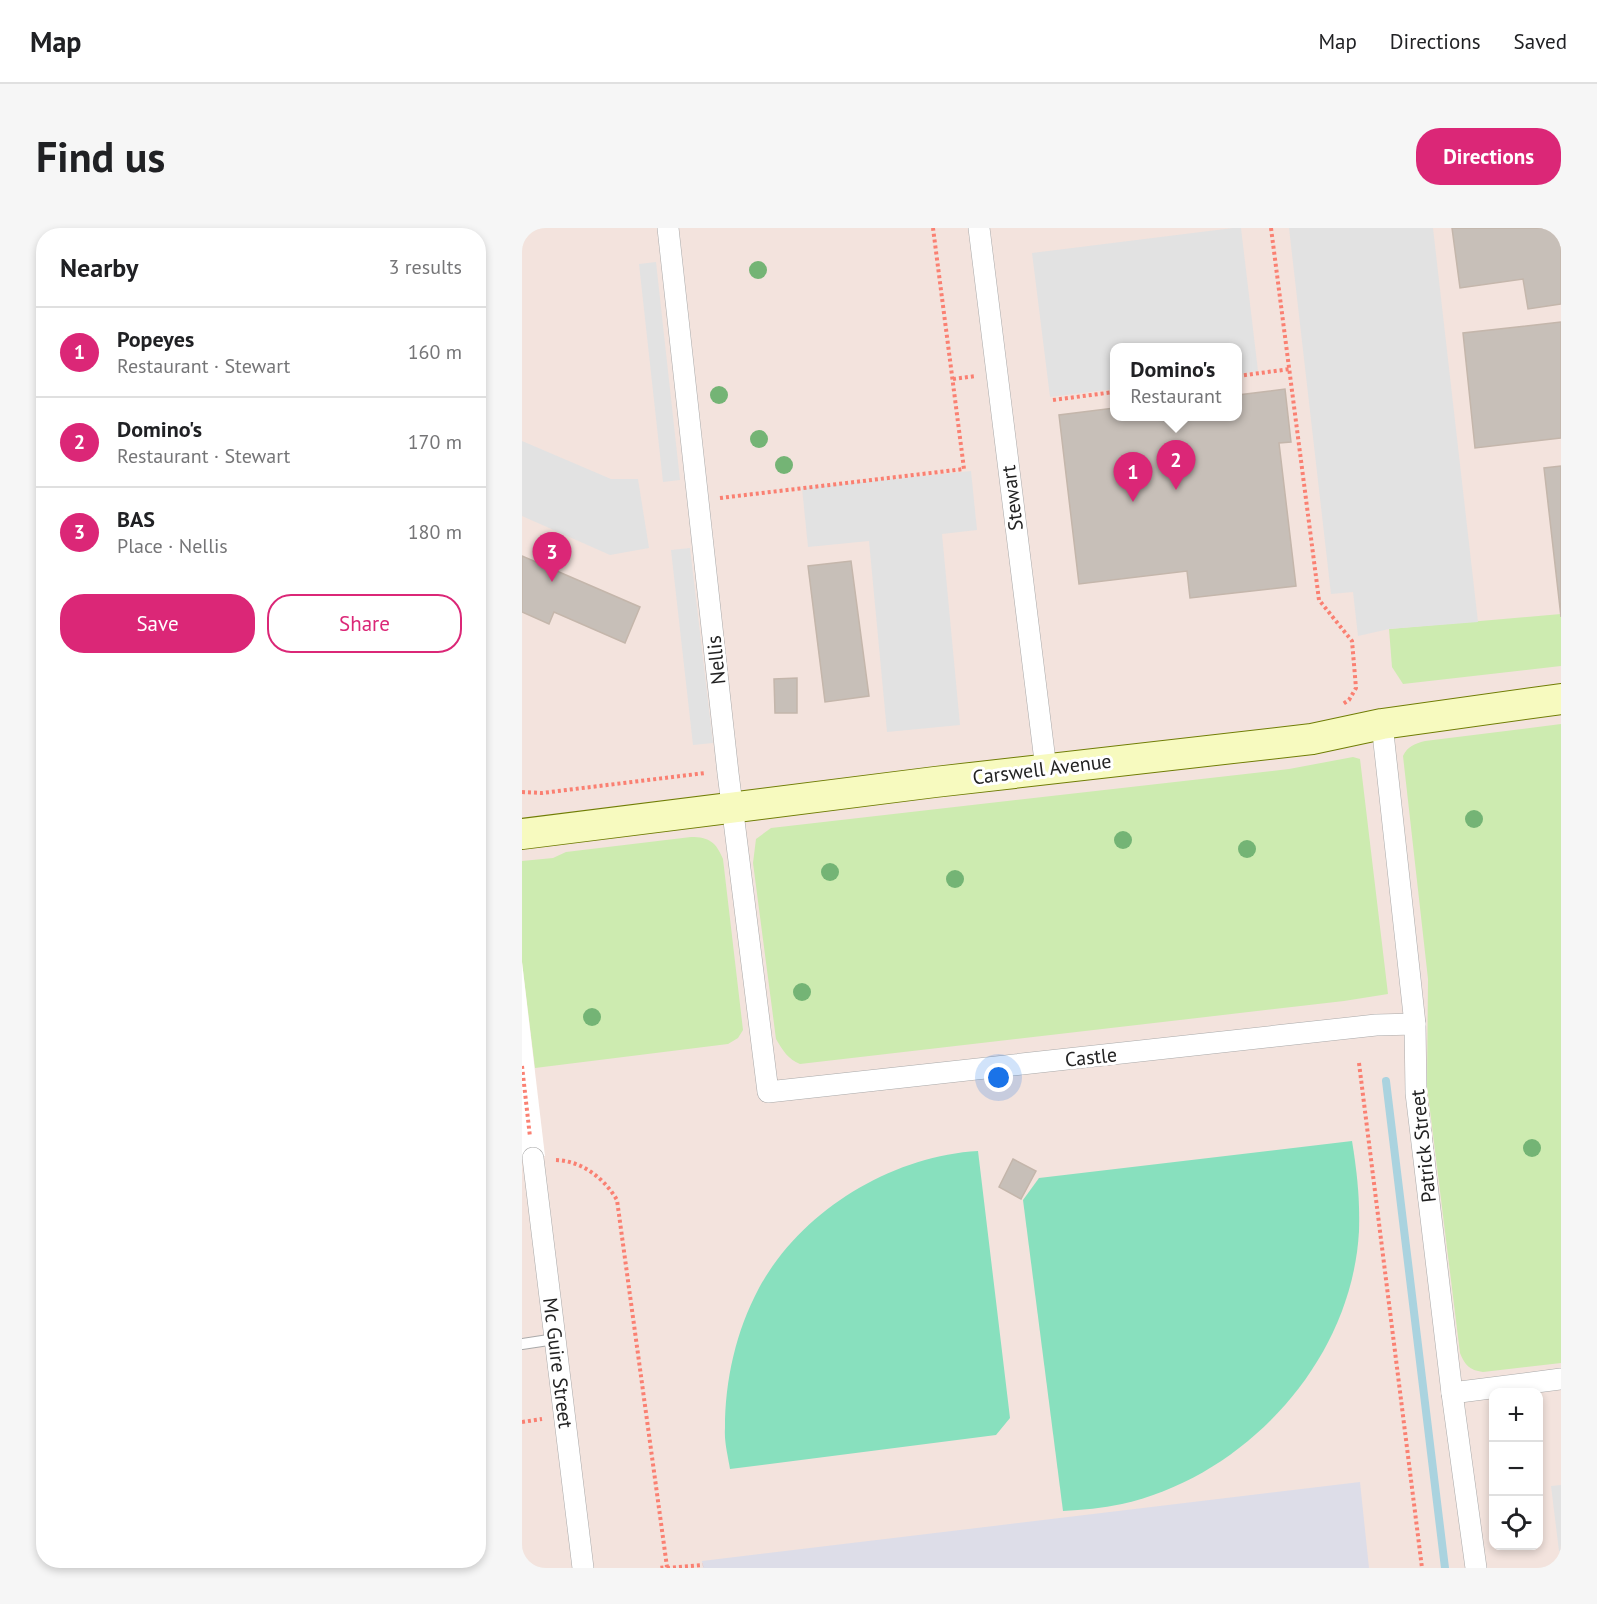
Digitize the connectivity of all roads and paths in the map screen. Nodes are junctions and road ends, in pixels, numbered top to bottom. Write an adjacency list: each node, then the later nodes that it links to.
1 (668, 228): 9 (street, Nellis)
2 (933, 228): 9 (path)
3 (979, 228): 13 (street, Stewart)
4 (1271, 228): 5 (path)
5 (1290, 369): 6 (path); 11 (path)
6 (1242, 375)
7 (1110, 393): 8 (path)
8 (1053, 400)
9 (698, 501): 16 (street, Nellis)
10 (1561, 699): 12 (street, Carswell Avenue)
11 (1338, 707)
12 (1382, 724): 13 (street, Carswell Avenue); 18 (street, Patrick Street)
13 (1046, 769): 16 (street, Carswell Avenue)
14 (712, 772): 15 (path)
15 (522, 792)
16 (732, 807): 17 (street, Carswell Avenue); 21 (street, Nellis)
17 (522, 834)
18 (1415, 1024): 21 (street, Castle); 26 (street, Patrick Street)
19 (1359, 1063): 31 (path)
20 (522, 1066): 22 (path)
21 (768, 1092)
22 (533, 1160): 23 (street, Mc Guire Street); 30 (path)
23 (555, 1339): 24 (lane); 28 (street, Mc Guire Street)
24 (522, 1344)
25 (1561, 1379): 26 (street)
26 (1452, 1393): 32 (street, Patrick Street)
27 (703, 1565): 30 (path)
28 (583, 1568)
29 (658, 1568): 30 (path)
30 (667, 1568)
31 (1422, 1568)
32 (1476, 1568)

